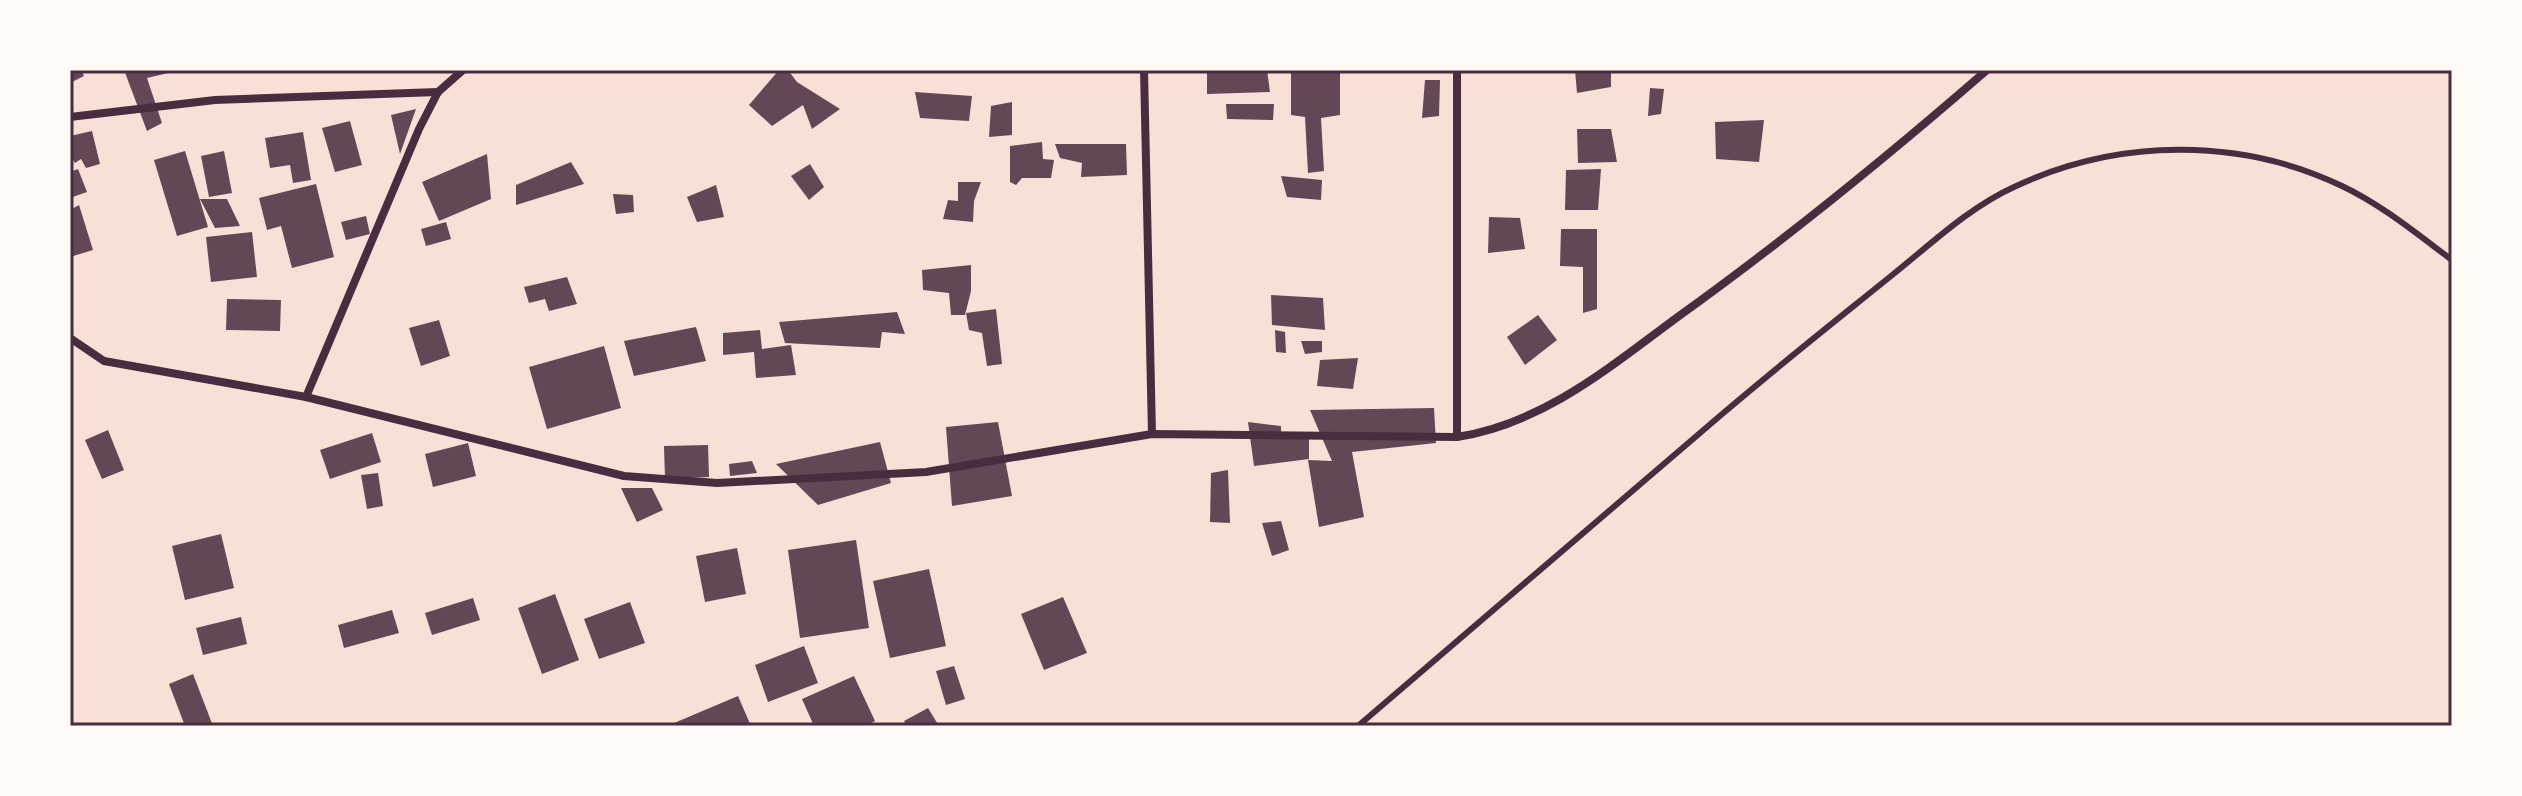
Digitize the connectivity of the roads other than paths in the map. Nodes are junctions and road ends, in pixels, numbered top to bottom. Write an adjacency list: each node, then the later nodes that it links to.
1 (463, 70): 5 (street)
2 (1144, 70): 10 (street)
3 (1457, 70): 11 (street)
4 (1987, 70): 11 (street)
5 (438, 92): 6 (street); 9 (street)
6 (70, 117)
7 (2452, 260): 12 (lane)
8 (70, 338): 9 (street)
9 (306, 397): 10 (street)
10 (1152, 434): 11 (street)
11 (1457, 437)
12 (1358, 726)

